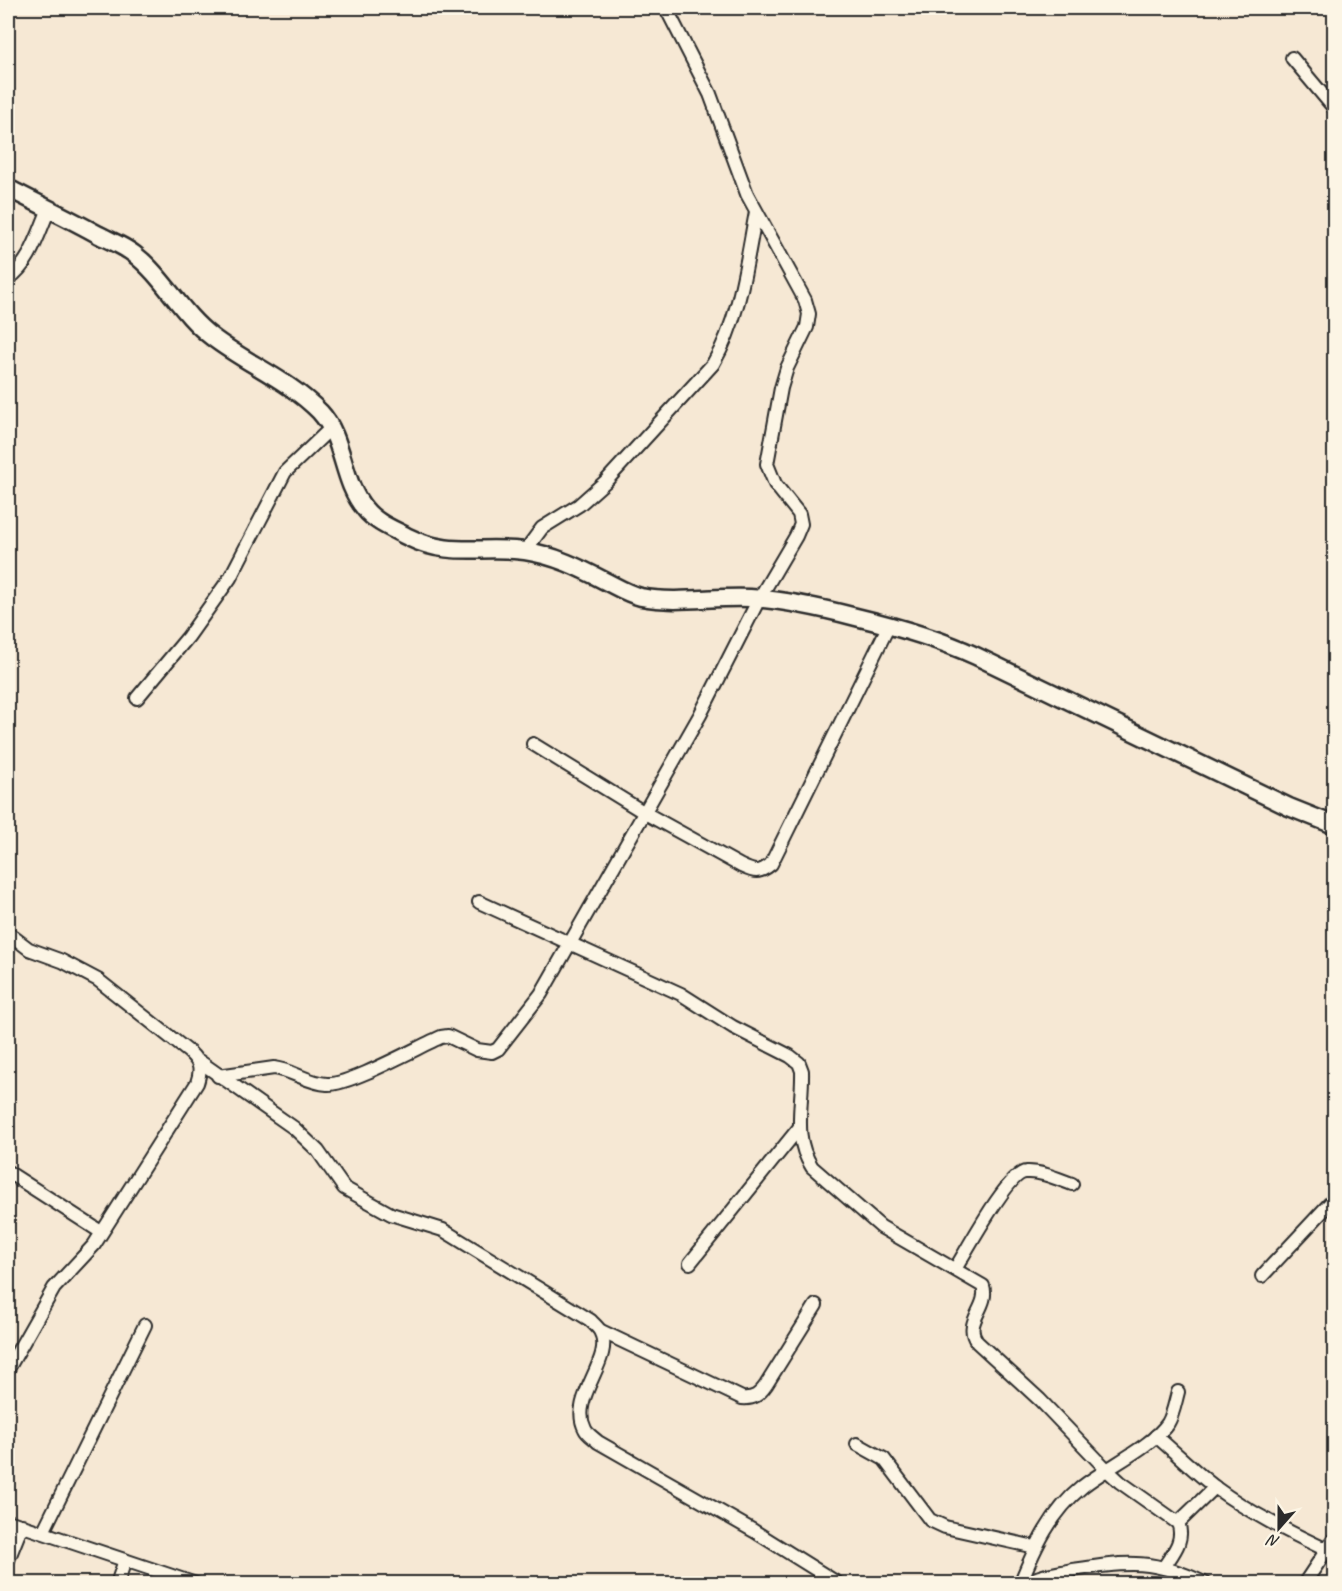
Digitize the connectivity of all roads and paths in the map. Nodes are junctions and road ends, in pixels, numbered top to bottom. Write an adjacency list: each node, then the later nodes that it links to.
1 (666, 8): 6 (street)
2 (1292, 58): 3 (street)
3 (1335, 108)
4 (8, 188): 5 (street)
5 (49, 209): 7 (street); 8 (street)
6 (756, 212): 9 (street); 10 (street)
7 (8, 279)
8 (332, 427): 9 (street); 12 (street)
9 (525, 551): 10 (street)
10 (759, 599): 11 (street); 14 (street)
11 (889, 625): 14 (street); 15 (street)
12 (137, 698)
13 (533, 744): 14 (street)
14 (645, 813): 18 (street)
15 (1335, 825)
16 (479, 902): 18 (street)
17 (8, 933): 19 (street)
18 (571, 944): 20 (street); 21 (street)
19 (198, 1061): 20 (street); 25 (street)
20 (218, 1076): 31 (street)
21 (799, 1128): 26 (street); 27 (street)
22 (8, 1172): 25 (street)
23 (1072, 1184): 27 (street)
24 (1335, 1199): 28 (street)
25 (101, 1232): 32 (street)
26 (690, 1263)
27 (955, 1269): 36 (street)
28 (1262, 1276)
29 (816, 1305): 31 (street)
30 (145, 1325): 41 (street)
31 (601, 1331): 49 (street)
32 (8, 1369)
33 (1178, 1392): 34 (street)
34 (1156, 1436): 36 (street); 37 (street)
35 (857, 1444): 43 (street)
36 (1107, 1470): 39 (street); 43 (street)
37 (1215, 1487): 39 (street); 42 (street)
38 (8, 1521): 40 (street)
39 (1178, 1523): 46 (street)
40 (22, 1525): 41 (street); 44 (street)
41 (43, 1532): 45 (street)
42 (1331, 1544): 52 (street)
43 (1035, 1547): 50 (street)
44 (8, 1560)
45 (125, 1560): 47 (street); 48 (street)
46 (1164, 1567): 50 (street); 51 (street)
47 (117, 1584)
48 (196, 1584)
49 (839, 1584)
50 (1022, 1584)
51 (1206, 1584)
52 (1304, 1584)

